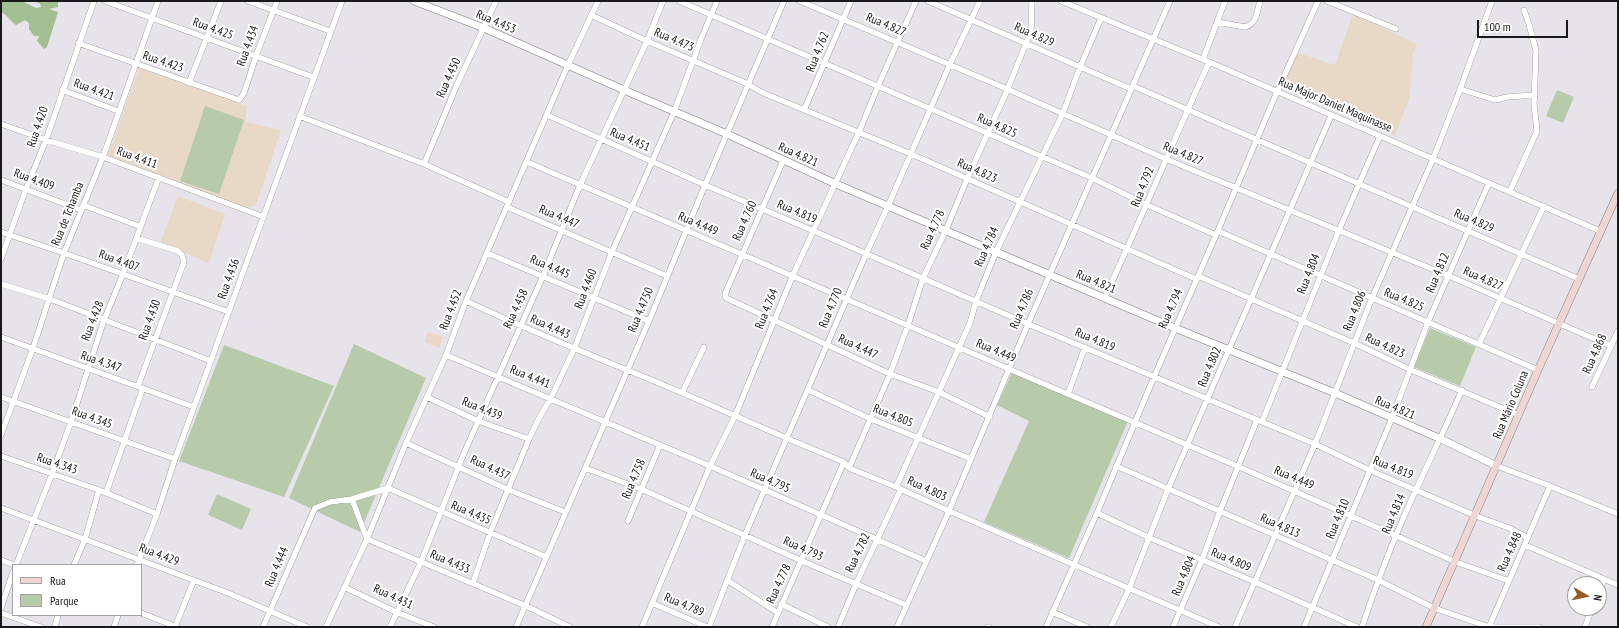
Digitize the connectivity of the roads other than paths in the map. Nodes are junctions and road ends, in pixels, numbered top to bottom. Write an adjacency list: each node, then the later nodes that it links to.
1 (94, 1): 45 (street, Rua 4.420)
2 (105, 1): 32 (street, Rua 4.425)
3 (158, 1): 32 (street, Rua de Tchamba)
4 (221, 1): 40 (street)
5 (248, 1): 29 (street)
6 (277, 1): 29 (street, Rua 4.434)
7 (342, 1): 39 (street, Rua 4.436)
8 (414, 1): 37 (street, Rua 4.453)
9 (496, 1): 37 (street, Rua 4.450)
10 (598, 1): 30 (street, Rua 4.452)
11 (663, 1): 43 (street, Rua 4.458)
12 (679, 1): 31 (street, Rua 4.825)
13 (717, 1): 31 (street, Rua 4.460)
14 (784, 1): 42 (street, Rua 4.4750)
15 (800, 1): 34 (street, Rua 4.827)
16 (851, 1): 34 (street, Rua 4.762)
17 (916, 1): 44 (street, Rua 4.764)
18 (928, 1): 35 (street, Rua 4.829)
19 (980, 1): 35 (street, Rua 4.770)
20 (1032, 1): 46 (street, Rua 4.778)
21 (1060, 1): 33 (street, Rua Major Daniel Maquinasse)
22 (1170, 1): 41 (street, Rua 4.786)
23 (1225, 1): 36 (street)
24 (1260, 1): 36 (street)
25 (1318, 1): 65 (street, Rua 4.794)
26 (1327, 1): 38 (street)
27 (1491, 1): 62 (street, Rua 4.806)
28 (1524, 10): 66 (street)
29 (274, 11): 39 (street); 47 (street, Rua 4.434)
30 (591, 15): 43 (street, Rua 4.473); 54 (street, Rua 4.452)
31 (710, 15): 42 (street, Rua 4.825); 49 (street, Rua 4.460)
32 (152, 18): 40 (street, Rua 4.425); 51 (street, Rua de Tchamba)
33 (1101, 18): 41 (street, Rua Major Daniel Maquinasse); 55 (street, Rua 4.784)
34 (843, 19): 44 (street, Rua 4.827); 52 (street, Rua 4.762)
35 (971, 19): 46 (street, Rua 4.829); 53 (street, Rua 4.770)
36 (1217, 22): 48 (street)
37 (484, 28): 54 (street, Rua 4.453); 94 (street, Rua 4.450)
38 (1396, 29)
39 (330, 30): 56 (street, Rua 4.436)
40 (206, 38): 47 (street, Rua 4.425); 57 (street)
41 (1153, 38): 48 (street, Rua Major Daniel Maquinasse); 60 (street, Rua 4.786)
42 (767, 39): 52 (street, Rua 4.825); 58 (street, Rua 4.4750)
43 (647, 41): 49 (street, Rua 4.473); 64 (street, Rua 4.458)
44 (898, 41): 53 (street, Rua 4.827); 59 (street, Rua 4.764)
45 (78, 43): 51 (street, Rua 4.423); 63 (street, Rua 4.420)
46 (1026, 43): 55 (street, Rua 4.829); 61 (street, Rua 4.778)
47 (256, 56): 56 (street, Rua 4.425); 67 (street, Rua 4.434)
48 (1203, 59): 50 (street, Rua Major Daniel Maquinasse)
49 (694, 60): 58 (street, Rua 4.473); 72 (street, Rua 4.460)
50 (1209, 62): 65 (street, Rua Major Daniel Maquinasse); 69 (street, Rua 4.792)
51 (135, 64): 57 (street, Rua 4.423); 71 (street, Rua de Tchamba)
52 (825, 64): 59 (street, Rua 4.825); 70 (street, Rua 4.762)
53 (950, 64): 61 (street, Rua 4.827); 68 (street, Rua 4.770)
54 (568, 65): 64 (street, Rua 4.821); 74 (street, Rua 4.452)
55 (1080, 67): 60 (street, Rua 4.829); 73 (street, Rua 4.784)
56 (313, 77): 75 (street, Rua 4.436)
57 (189, 83): 67 (street, Rua 4.423)
58 (748, 84): 70 (street, Rua 4.823); 80 (street, Rua 4.4750)
59 (878, 86): 68 (street, Rua 4.825); 78 (street, Rua 4.764)
60 (1132, 87): 69 (street, Rua 4.829); 81 (street, Rua 4.786)
61 (1007, 88): 73 (street, Rua 4.827); 79 (street, Rua 4.778)
62 (1460, 89): 66 (street); 90 (street, Rua 4.806)
63 (62, 90): 71 (street, Rua 4.421); 84 (street, Rua 4.420)
64 (624, 90): 72 (street, Rua 4.821); 85 (street, Rua 4.458)
65 (1277, 92): 76 (street, Rua Major Daniel Maquinasse); 83 (street, Rua 4.794)
66 (1535, 95): 107 (street)
67 (240, 99)
68 (930, 109): 79 (street, Rua 4.825); 86 (street, Rua 4.770)
69 (1188, 109): 83 (street, Rua 4.829); 89 (street, Rua 4.792)
70 (804, 110): 78 (street, Rua 4.823)
71 (118, 111): 87 (street, Rua de Tchamba)
72 (674, 112): 80 (street, Rua 4.821); 91 (street, Rua 4.460)
73 (1063, 113): 81 (street, Rua 4.827); 88 (street, Rua 4.784)
74 (547, 115): 85 (street, Rua 4.451); 93 (street, Rua 4.452)
75 (299, 116): 94 (street, Rua 4.447); 119 (street, Rua 4.436)
76 (1331, 116): 82 (street, Rua Major Daniel Maquinasse); 95 (street, Rua 4.802)
77 (1, 124): 84 (street, Rua 4.411)
78 (859, 132): 86 (street, Rua 4.823); 101 (street, Rua 4.764)
79 (987, 133): 88 (street, Rua 4.825); 98 (street, Rua 4.778)
80 (727, 134): 92 (street, Rua 4.821); 103 (street, Rua 4.4750)
81 (1112, 134): 89 (street, Rua 4.827); 97 (street, Rua 4.786)
82 (1380, 136): 90 (street, Rua Major Daniel Maquinasse); 104 (street, Rua 4.804)
83 (1257, 139): 95 (street, Rua 4.829); 105 (street, Rua 4.794)
84 (46, 140): 87 (street, Rua 4.411); 106 (street, Rua 4.420)
85 (600, 140): 91 (street, Rua 4.451); 102 (street, Rua 4.458)
86 (911, 154): 98 (street, Rua 4.823); 113 (street, Rua 4.770)
87 (103, 157): 96 (street, Rua 4.411); 115 (street, Rua de Tchamba)
88 (1042, 157): 97 (street, Rua 4.825); 109 (street, Rua 4.784)
89 (1166, 159): 105 (street, Rua 4.827); 111 (street, Rua 4.792)
90 (1433, 159): 100 (street, Rua Major Daniel Maquinasse); 116 (street, Rua 4.806)
91 (652, 161): 103 (street, Rua 4.451); 112 (street, Rua 4.460)
92 (783, 161): 101 (street, Rua 4.821); 117 (street, Rua 4.760)
93 (527, 162): 102 (street, Rua 4.449); 110 (street, Rua 4.452)
94 (424, 164): 110 (street, Rua 4.447)
95 (1310, 164): 104 (street, Rua 4.829); 118 (street, Rua 4.802)
96 (159, 177): 119 (street, Rua 4.411); 121 (street, Rua 4.428)
97 (1092, 178): 111 (street, Rua 4.825); 120 (street, Rua 4.786)
98 (967, 179): 109 (street, Rua 4.823); 123 (street, Rua 4.778)
99 (1, 180): 106 (street, Rua 4.409)
100 (1489, 183): 107 (street, Rua Major Daniel Maquinasse); 125 (street, Rua 4.812)
101 (836, 184): 113 (street, Rua 4.821); 127 (street, Rua 4.764)
102 (580, 185): 112 (street, Rua 4.449); 122 (street, Rua 4.458)
103 (705, 185): 117 (street, Rua 4.819); 126 (street, Rua 4.4750)
104 (1358, 185): 116 (street, Rua 4.829); 124 (street, Rua 4.804)
105 (1236, 188): 118 (street, Rua 4.827); 130 (street, Rua 4.794)
106 (26, 189): 115 (street, Rua 4.409); 131 (street, Rua 4.420)
107 (1510, 191): 114 (street, Rua Major Daniel Maquinasse)
108 (1618, 193): 129 (main road, Rua Mário Coluna)
109 (1020, 202): 120 (street, Rua 4.823); 135 (street, Rua 4.784)
110 (508, 204): 122 (street, Rua 4.447); 137 (street, Rua 4.452)
111 (1148, 205): 130 (street, Rua 4.825); 133 (street, Rua 4.792)
112 (632, 206): 126 (street, Rua 4.449); 134 (street, Rua 4.460)
113 (888, 206): 123 (street, Rua 4.821); 140 (street, Rua 4.770)
114 (1544, 206): 129 (street, Rua Major Daniel Maquinasse); 142 (street)
115 (82, 207): 121 (street, Rua 4.409); 136 (street, Rua de Tchamba)
116 (1412, 207): 125 (street, Rua 4.829); 138 (street, Rua 4.806)
117 (762, 209): 127 (street, Rua 4.819); 139 (street, Rua 4.760)
118 (1290, 210): 124 (street, Rua 4.827); 141 (street, Rua 4.802)
119 (264, 217): 166 (street, Rua 4.436)
120 (1072, 224): 133 (street, Rua 4.823); 145 (street, Rua 4.786)
121 (141, 227): 132 (street, Rua 4.428)
122 (561, 230): 134 (street, Rua 4.447); 146 (street, Rua 4.458)
123 (946, 230): 135 (street, Rua 4.821); 152 (street, Rua 4.778)
124 (1339, 230): 138 (street, Rua 4.827); 149 (street, Rua 4.804)
125 (1468, 230): 142 (street, Rua 4.829); 150 (street, Rua 4.812)
126 (686, 231): 139 (street, Rua 4.449); 147 (street, Rua 4.4750)
127 (814, 231): 140 (street, Rua 4.819); 148 (street, Rua 4.764)
128 (1, 232): 131 (street, Rua 4.407)
129 (1600, 232): 153 (main road, Rua Mário Coluna)
130 (1217, 233): 141 (street, Rua 4.825); 151 (street, Rua 4.794)
131 (10, 235): 136 (street, Rua 4.407); 143 (street, Rua 4.420)
132 (136, 238): 144 (street, Rua 4.428); 156 (street, Rua 4.430)
133 (1128, 249): 151 (street, Rua 4.823); 157 (street, Rua 4.792)
134 (612, 252): 147 (street, Rua 4.447); 158 (street, Rua 4.460)
135 (996, 252): 145 (street, Rua 4.821); 165 (street, Rua 4.784)
136 (64, 253): 144 (street, Rua 4.407); 161 (street, Rua de Tchamba)
137 (487, 253): 146 (street, Rua 4.445); 164 (street, Rua 4.452)
138 (1392, 253): 150 (street, Rua 4.827); 159 (street, Rua 4.806)
139 (742, 254): 148 (street, Rua 4.449); 155 (street, Rua 4.760)
140 (866, 254): 152 (street, Rua 4.819); 162 (street, Rua 4.770)
141 (1271, 254): 149 (street, Rua 4.825); 163 (street, Rua 4.802)
142 (1522, 254): 153 (street, Rua 4.829); 160 (street)
143 (1, 259)
144 (123, 274): 156 (street, Rua 4.407); 167 (street, Rua 4.428)
145 (1050, 274): 157 (street, Rua 4.821); 172 (street, Rua 4.786)
146 (543, 276): 158 (street, Rua 4.445); 175 (street, Rua 4.458)
147 (667, 276): 168 (street, Rua 4.4750)
148 (793, 276): 162 (street, Rua 4.449); 169 (street, Rua 4.764)
149 (1320, 276): 159 (street, Rua 4.825); 170 (street, Rua 4.804)
150 (1449, 276): 160 (street, Rua 4.827); 171 (street, Rua 4.812)
151 (1197, 277): 163 (street, Rua 4.823); 176 (street, Rua 4.794)
152 (923, 278): 165 (street, Rua 4.819); 174 (street, Rua 4.778)
153 (1579, 280): 173 (main road, Rua Mário Coluna)
154 (1, 284): 161 (street)
155 (727, 290): 169 (street, Rua 4.447)
156 (172, 292): 166 (street, Rua 4.407); 179 (street, Rua 4.430)
157 (1106, 297): 176 (street, Rua 4.821)
158 (594, 298): 168 (street, Rua 4.445); 188 (street, Rua 4.460)
159 (1372, 298): 171 (street, Rua 4.825); 180 (street, Rua 4.806)
160 (1500, 298): 173 (street, Rua 4.827); 181 (street)
161 (50, 299): 167 (street); 187 (street, Rua de Tchamba)
162 (847, 299): 174 (street, Rua 4.449); 182 (street, Rua 4.770)
163 (1251, 300): 170 (street, Rua 4.823); 189 (street, Rua 4.802)
164 (466, 301): 175 (street, Rua 4.443); 190 (street, Rua 4.452)
165 (976, 301): 172 (street, Rua 4.819); 185 (street, Rua 4.784)
166 (229, 312): 191 (street, Rua 4.436)
167 (104, 320): 179 (street); 192 (street, Rua 4.428)
168 (649, 321): 194 (street, Rua 4.4750)
169 (774, 322): 182 (street, Rua 4.447); 216 (street, Rua 4.764)
170 (1302, 322): 180 (street, Rua 4.823); 197 (street, Rua 4.804)
171 (1428, 322): 181 (street, Rua 4.825); 195 (street, Rua 4.812)
172 (1028, 324): 186 (street, Rua 4.819); 193 (street, Rua 4.786)
173 (1560, 324): 183 (street, Rua 4.827); 196 (main road, Rua Mário Coluna)
174 (908, 325): 185 (street, Rua 4.449); 198 (street, Rua 4.778)
175 (521, 326): 188 (street, Rua 4.443); 199 (street, Rua 4.458)
176 (1175, 328): 189 (street, Rua 4.821); 200 (street, Rua 4.794)
177 (1618, 330): 183 (street, Rua 4.868)
178 (1, 337): 187 (street, Rua 4.347)
179 (155, 340): 191 (street); 201 (street, Rua 4.430)
180 (1354, 343): 195 (street, Rua 4.823); 207 (street, Rua 4.806)
181 (1480, 344): 196 (street, Rua 4.825)
182 (828, 345): 198 (street, Rua 4.447); 203 (street, Rua 4.770)
183 (1611, 346): 202 (street, Rua 4.868)
184 (704, 347): 206 (street)
185 (958, 347): 193 (street, Rua 4.449); 205 (street, Rua 4.784)
186 (1085, 347): 200 (street, Rua 4.819); 208 (street)
187 (33, 348): 192 (street, Rua 4.347); 213 (street, Rua de Tchamba)
188 (574, 350): 194 (street, Rua 4.443); 211 (street, Rua 4.460)
189 (1230, 350): 197 (street, Rua 4.821); 212 (street, Rua 4.802)
190 (446, 355): 199 (street, Rua 4.441); 209 (street, Rua 4.452)
191 (211, 361): 214 (street, Rua 4.436)
192 (87, 369): 201 (street, Rua 4.347); 223 (street, Rua 4.428)
193 (1009, 369): 208 (street, Rua 4.449); 217 (street, Rua 4.786)
194 (627, 370): 206 (street, Rua 4.803); 221 (street, Rua 4.4750)
195 (1411, 370): 204 (street, Rua 4.823); 218 (street, Rua 4.812)
196 (1538, 370): 215 (main road, Rua Mário Coluna)
197 (1282, 372): 207 (street, Rua 4.821); 222 (street, Rua 4.804)
198 (890, 374): 205 (street, Rua 4.447); 219 (street, Rua 4.778)
199 (498, 376): 211 (street, Rua 4.441); 220 (street, Rua 4.458)
200 (1154, 377): 212 (street, Rua 4.819); 224 (street, Rua 4.794)
201 (141, 387): 214 (street, Rua 4.347); 230 (street, Rua 4.430)
202 (1592, 388)
203 (808, 390): 219 (street, Rua 4.805); 228 (street, Rua 4.770)
204 (1462, 390): 215 (street, Rua 4.823); 229 (street, Rua 4.814)
205 (939, 392): 217 (street, Rua 4.447); 226 (street, Rua 4.784)
206 (682, 393): 216 (street, Rua 4.803)
207 (1335, 393): 218 (street, Rua 4.821); 233 (street, Rua 4.806)
208 (1068, 394): 224 (street, Rua 4.449)
209 (427, 397): 220 (street, Rua 4.439); 231 (street, Rua 4.452)
210 (1, 398): 213 (street, Rua 4.345)
211 (551, 398): 221 (street, Rua 4.441); 227 (street, Rua 4.460)
212 (1208, 399): 222 (street, Rua 4.819); 232 (street, Rua 4.802)
213 (13, 402): 223 (street, Rua 4.345); 225 (street, Rua de Tchamba)
214 (194, 407): 236 (street, Rua 4.436)
215 (1519, 414): 243 (main road, Rua Mário Coluna)
216 (735, 416): 228 (street, Rua 4.803); 240 (street, Rua 4.764)
217 (990, 417): 237 (street, Rua 4.786)
218 (1392, 418): 229 (street, Rua 4.821); 246 (street, Rua 4.810)
219 (871, 419): 226 (street, Rua 4.805); 245 (street, Rua 4.778)
220 (478, 421): 227 (street, Rua 4.439); 239 (street, Rua 4.458)
221 (605, 421): 234 (street, Rua 4.795); 244 (street, Rua 4.4750)
222 (1259, 421): 233 (street, Rua 4.819); 242 (street, Rua 4.804)
223 (71, 422): 230 (street, Rua 4.345); 247 (street, Rua 4.428)
224 (1136, 422): 232 (street, Rua 4.449); 241 (street, Rua 4.794)
225 (1, 435)
226 (919, 438): 237 (street, Rua 4.805); 250 (street, Rua 4.784)
227 (529, 439): 255 (street, Rua 4.460)
228 (787, 439): 238 (street, Rua 4.803); 257 (street, Rua 4.770)
229 (1441, 439): 243 (street, Rua 4.821); 253 (street, Rua 4.814)
230 (125, 442): 236 (street, Rua 4.345); 258 (street, Rua 4.430)
231 (406, 442): 239 (street, Rua 4.437); 249 (street, Rua 4.452)
232 (1188, 444): 242 (street, Rua 4.449); 252 (street, Rua 4.802)
233 (1315, 444): 246 (street, Rua 4.819); 256 (street, Rua 4.806)
234 (660, 445): 240 (street, Rua 4.795); 251 (street, Rua 4.758)
235 (1, 456): 247 (street, Rua 4.343)
236 (175, 459): 267 (street, Rua 4.436)
237 (970, 460): 263 (street, Rua 4.786)
238 (844, 462): 245 (street, Rua 4.803); 270 (street, Rua 4.778)
239 (459, 466): 255 (street, Rua 4.437); 261 (street, Rua 4.458)
240 (710, 466): 257 (street, Rua 4.795); 262 (street, Rua 4.764)
241 (1116, 466): 252 (street, Rua 4.813); 266 (street, Rua 4.794)
242 (1238, 466): 256 (street, Rua 4.449); 264 (street, Rua 4.804)
243 (1497, 466): 248 (street, Rua 4.821); 271 (main road, Rua Mário Coluna)
244 (585, 468): 251 (street, Rua 4.793); 265 (street, Rua 4.4750)
245 (849, 468): 250 (street, Rua 4.803)
246 (1369, 470): 253 (street, Rua 4.819); 269 (street, Rua 4.810)
247 (52, 474): 254 (street, Rua 4.343); 272 (street, Rua 4.428)
248 (1550, 486): 268 (street, Rua 4.821); 280 (street, Rua 4.848)
249 (388, 488): 259 (street); 261 (street, Rua 4.435); 278 (street, Rua 4.452)
250 (899, 488): 263 (street, Rua 4.803); 282 (street, Rua 4.782)
251 (642, 489): 262 (street, Rua 4.793); 273 (street, Rua 4.758)
252 (1168, 489): 264 (street, Rua 4.813); 279 (street, Rua 4.802)
253 (1417, 489): 271 (street, Rua 4.819); 277 (street, Rua 4.814)
254 (99, 490): 258 (street, Rua 4.343); 281 (street)
255 (509, 490): 265 (street, Rua 4.437); 274 (street, Rua 4.460)
256 (1295, 490): 269 (street, Rua 4.449); 276 (street, Rua 4.806)
257 (765, 491): 270 (street, Rua 4.795); 275 (street, Rua 4.770)
258 (106, 493): 267 (street, Rua 4.343)
259 (352, 499): 278 (street); 319 (street, Rua 4.444)
260 (1, 508): 272 (street, Rua 4.429)
261 (440, 511): 274 (street, Rua 4.435); 291 (street, Rua 4.458)
262 (691, 511): 275 (street, Rua 4.793); 311 (street, Rua 4.764)
263 (949, 511): 289 (street, Rua 4.786); 297 (street, Rua 4.803)
264 (1220, 511): 276 (street, Rua 4.813); 287 (street, Rua 4.804)
265 (565, 512): 284 (street, Rua 4.4750)
266 (1097, 513): 279 (street, Rua 4.809); 297 (street, Rua 4.794)
267 (157, 514): 285 (street, Rua 4.436)
268 (1618, 514)
269 (1352, 515): 277 (street, Rua 4.449); 290 (street, Rua 4.810)
270 (822, 516): 282 (street, Rua 4.795); 288 (street, Rua 4.778)
271 (1476, 516): 280 (street, Rua 4.819); 292 (main road, Rua Mário Coluna)
272 (32, 521): 281 (street, Rua 4.429); 294 (street, Rua 4.428)
273 (628, 521)
274 (490, 533): 284 (street, Rua 4.435); 306 (street, Rua 4.460)
275 (745, 535): 288 (street, Rua 4.793); 301 (street, Rua 4.770)
276 (1275, 535): 290 (street, Rua 4.813); 305 (street, Rua 4.806)
277 (1396, 536): 292 (street, Rua 4.449); 302 (street, Rua 4.814)
278 (366, 538): 291 (street, Rua 4.433); 309 (street, Rua 4.452)
279 (1150, 538): 287 (street, Rua 4.809); 310 (street, Rua 4.802)
280 (1528, 538): 283 (street, Rua 4.848)
281 (85, 539): 285 (street, Rua 4.429); 295 (street)
282 (876, 539): 289 (street, Rua 4.795); 307 (street, Rua 4.782)
283 (1525, 545): 299 (street); 304 (street, Rua 4.848)
284 (546, 557): 314 (street, Rua 4.4750)
285 (139, 559): 296 (street, Rua 4.436); 300 (street, Rua 4.429)
286 (1, 560): 293 (street)
287 (1202, 560): 305 (street, Rua 4.809); 318 (street, Rua 4.804)
288 (802, 561): 307 (street, Rua 4.793); 312 (street, Rua 4.778)
289 (926, 561): 313 (street, Rua 4.786)
290 (1332, 561): 302 (street, Rua 4.813); 316 (street, Rua 4.810)
291 (420, 562): 306 (street, Rua 4.433); 320 (street, Rua 4.458)
292 (1456, 562): 304 (street, Rua 4.449); 317 (main road, Rua Mário Coluna)
293 (12, 564)
294 (15, 564)
295 (74, 564)
296 (137, 564)
297 (1073, 565): 310 (street, Rua 4.803); 321 (street, Rua 4.794)
298 (12, 575): 315 (street)
299 (1597, 576)
300 (194, 580): 319 (street, Rua 4.429); 331 (street)
301 (727, 580): 324 (street); 340 (street, Rua 4.770)
302 (1378, 580): 317 (street, Rua 4.813); 353 (street, Rua 4.814)
303 (1607, 580): 308 (street)
304 (1509, 581): 355 (street, Rua 4.848)
305 (1255, 582): 316 (street, Rua 4.809); 350 (street, Rua 4.806)
306 (473, 584): 314 (street, Rua 4.433)
307 (856, 584): 313 (street, Rua 4.793); 343 (street, Rua 4.782)
308 (1618, 585)
309 (344, 586): 320 (street, Rua 4.431); 334 (street, Rua 4.452)
310 (1129, 588): 318 (street, Rua 4.803); 347 (street, Rua 4.802)
311 (652, 604): 339 (street, Rua 4.764); 340 (street, Rua 4.789)
312 (781, 604): 324 (street, Rua 4.778); 342 (street)
313 (906, 605): 344 (street, Rua 4.786)
314 (526, 606): 337 (street, Rua 4.4750); 338 (street, Rua 4.433)
315 (1, 608)
316 (1312, 608): 351 (street, Rua 4.810); 352 (street, Rua 4.809)
317 (1434, 608): 354 (main road, Rua Mário Coluna); 355 (street, Rua 4.813)
318 (1181, 611): 348 (street, Rua 4.804); 349 (street, Rua 4.803)
319 (270, 612): 332 (street, Rua 4.444); 333 (street, Rua 4.429)
320 (396, 612): 335 (street, Rua 4.458); 336 (street, Rua 4.431)
321 (1052, 612): 345 (street, Rua 4.794); 346 (street)
322 (1, 613): 328 (street)
323 (142, 613): 331 (street)
324 (778, 613): 341 (street, Rua 4.778)
325 (58, 616): 329 (street)
326 (118, 616): 330 (street)
327 (1589, 616): 357 (street)
328 (41, 627)
329 (54, 627)
330 (114, 627)
331 (176, 627)
332 (263, 627)
333 (307, 627)
334 (326, 627)
335 (390, 627)
336 (434, 627)
337 (516, 627)
338 (570, 627)
339 (642, 627)
340 (708, 627)
341 (772, 627)
342 (828, 627)
343 (838, 627)
344 (897, 627)
345 (1046, 627)
346 (1086, 627)
347 (1111, 627)
348 (1173, 627)
349 (1218, 627)
350 (1236, 627)
351 (1304, 627)
352 (1357, 627)
353 (1362, 627)
354 (1426, 627)
355 (1489, 627): 356 (street, Rua 4.813)
356 (1539, 627)
357 (1585, 627)

